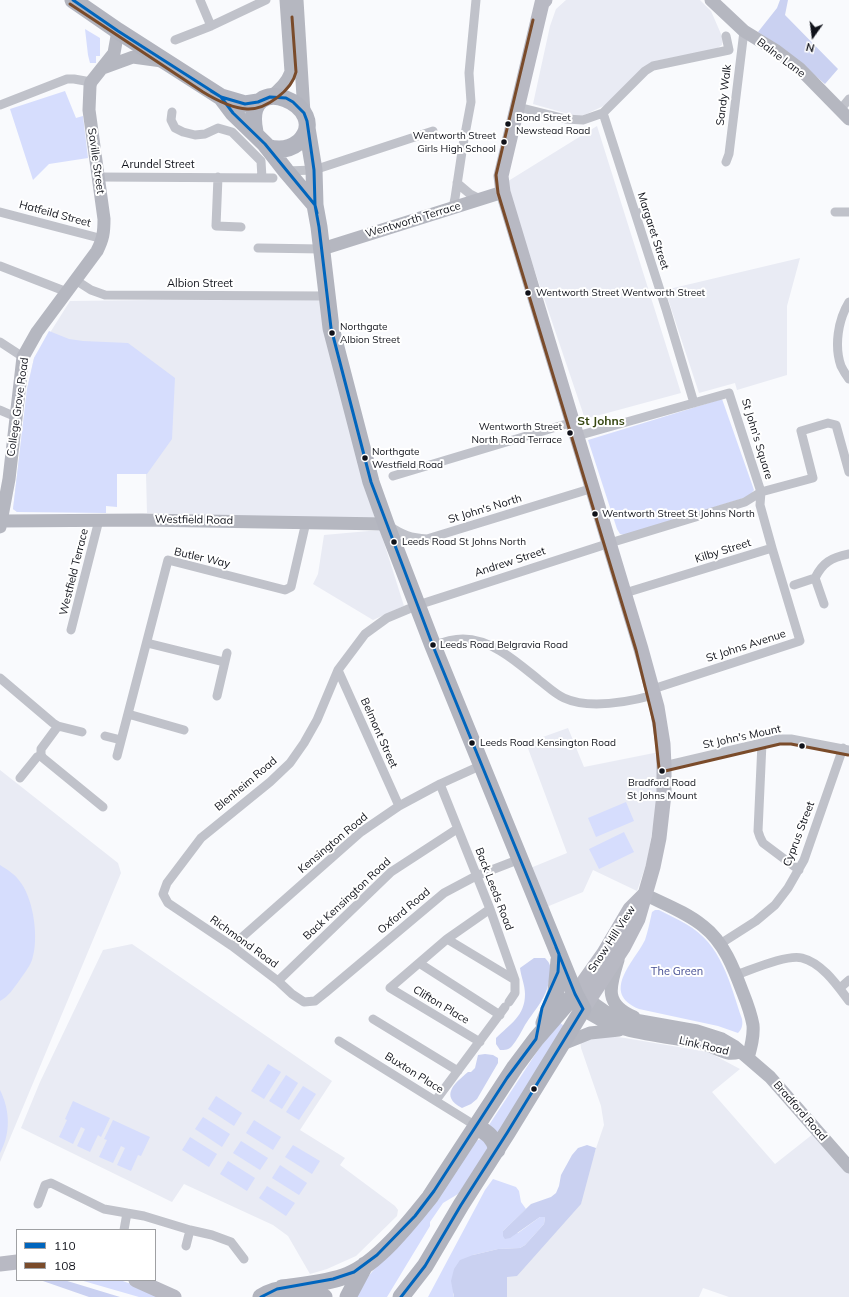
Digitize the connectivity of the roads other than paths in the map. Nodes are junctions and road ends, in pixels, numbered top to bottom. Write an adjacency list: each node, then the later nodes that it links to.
1 (73, 0): 11 (highway)
2 (200, 0): 10 (street)
3 (266, 0): 10 (street)
4 (286, 0): 14 (street)
5 (292, 0): 14 (street)
6 (297, 0): 27 (street)
7 (476, 0): 37 (street)
8 (544, 0): 23 (main road)
9 (711, 0): 12 (street, Balne Lane)
10 (211, 26): 15 (street)
11 (118, 30): 16 (highway); 17 (street)
12 (744, 31): 26 (street, Balne Lane); 31 (street, Sandy Walk)
13 (726, 36): 25 (street)
14 (289, 38): 21 (street)
15 (175, 40)
16 (166, 62): 17 (street); 19 (highway)
17 (103, 68): 18 (street)
18 (91, 82): 22 (street); 34 (street, Saville Street)
19 (221, 97): 21 (highway); 29 (highway)
20 (849, 99): 26 (street)
21 (264, 100): 27 (highway); 29 (highway)
22 (0, 105)
23 (518, 107): 25 (street); 38 (main road)
24 (172, 112): 36 (street)
25 (603, 112): 46 (street, Margaret Street)
26 (845, 114)
27 (306, 120): 30 (highway); 32 (highway)
28 (433, 131): 32 (street, Arundel Street)
29 (255, 132): 30 (highway)
30 (268, 148): 33 (highway)
31 (726, 162)
32 (314, 170): 33 (street, Arundel Street); 40 (highway)
33 (279, 175): 36 (street, Arundel Street); 40 (highway)
34 (98, 177): 35 (street, Arundel Street); 48 (street, Saville Street)
35 (218, 177): 36 (street, Arundel Street); 47 (street)
36 (262, 178)
37 (457, 183): 39 (street); 41 (street)
38 (503, 192): 39 (street, Wentworth Terrace); 62 (main road)
39 (480, 199): 41 (street, Wentworth Terrace)
40 (315, 205): 50 (highway)
41 (452, 208): 50 (street, Wentworth Terrace)
42 (645, 211): 46 (street)
43 (0, 212): 48 (street, Hatfeild Street)
44 (835, 212): 45 (street)
45 (849, 212)
46 (636, 214): 59 (street, Margaret Street)
47 (241, 227)
48 (103, 239): 52 (street, College Grove Road)
49 (258, 248): 50 (street)
50 (322, 249): 54 (highway)
51 (0, 266): 53 (street)
52 (77, 281): 53 (street, College Grove Road); 54 (street, Albion Street)
53 (67, 292): 57 (street, College Grove Road)
54 (327, 296): 70 (highway)
55 (849, 302): 58 (street)
56 (0, 342): 57 (street)
57 (23, 357): 61 (street, College Grove Road)
58 (849, 379)
59 (694, 403): 62 (street, St John's Square); 66 (street, St John's Square)
60 (0, 410): 61 (street)
61 (16, 417): 69 (street, College Grove Road)
62 (575, 429): 64 (street, St John's Square); 65 (main road)
63 (849, 472): 66 (street)
64 (393, 476)
65 (593, 488): 70 (street, St John's North); 71 (main road)
66 (760, 492): 71 (street, St John's Square); 72 (street)
67 (99, 520): 68 (street, Westfield Road); 69 (street, Westfield Road); 79 (street, Westfield Terrace)
68 (306, 522): 70 (street, Westfield Road); 80 (street, Butler Way)
69 (1, 523)
70 (386, 524): 77 (highway)
71 (610, 543): 76 (main road); 77 (street, Andrew Street)
72 (772, 548): 76 (street, Kilby Street); 86 (street, St Johns Avenue)
73 (849, 554): 74 (street)
74 (815, 578): 75 (street); 78 (street)
75 (794, 585)
76 (625, 593): 86 (main road)
77 (418, 604): 81 (highway); 84 (street, Blenheim Road)
78 (824, 604)
79 (71, 630)
80 (147, 643): 83 (street); 88 (street, Butler Way)
81 (433, 646): 86 (street); 98 (highway)
82 (227, 653): 83 (street)
83 (224, 662): 87 (street)
84 (338, 670): 102 (street, Belmont Street); 108 (street, Blenheim Road)
85 (0, 678): 89 (street)
86 (653, 692): 99 (main road)
87 (217, 696)
88 (128, 714): 90 (street); 93 (street, Butler Way)
89 (58, 726): 91 (street); 96 (street)
90 (184, 730)
91 (82, 732)
92 (105, 736): 93 (street)
93 (121, 740): 97 (street, Butler Way)
94 (762, 743): 95 (street, St John's Mount); 99 (street, St John's Mount); 106 (street)
95 (846, 749): 106 (street, Cyprus Street)
96 (41, 755): 100 (street); 103 (street)
97 (117, 756)
98 (482, 766): 101 (street, Kensington Road); 105 (highway)
99 (664, 766): 109 (main road)
100 (20, 778)
101 (440, 784): 102 (street, Kensington Road); 104 (street, Back Leeds Road)
102 (399, 806): 113 (street, Kensington Road)
103 (103, 807)
104 (457, 828): 107 (street, Back Leeds Road); 120 (street, Back Kensington Road)
105 (520, 859): 107 (street, Oxford Road); 114 (highway)
106 (798, 870): 112 (street, Cyprus Street)
107 (476, 876): 110 (street, Back Leeds Road); 122 (street, Oxford Road)
108 (163, 894): 113 (street, Richmond Road)
109 (644, 894): 112 (street); 115 (main road, Snow Hill View); 123 (main road, Snow Hill View)
110 (490, 909): 111 (street); 118 (street, Back Leeds Road)
111 (447, 939): 116 (street); 118 (street)
112 (720, 944): 117 (street)
113 (232, 946): 120 (street, Richmond Road)
114 (559, 954): 123 (highway); 129 (highway)
115 (620, 954): 123 (main road, Snow Hill View); 127 (street)
116 (419, 963): 125 (street); 131 (street, Clifton Place)
117 (736, 975): 121 (street); 133 (street)
118 (515, 980): 125 (street)
119 (849, 980): 121 (street)
120 (278, 981): 122 (street, Richmond Road)
121 (840, 988): 124 (street)
122 (315, 1001)
123 (582, 1001): 127 (street, Link Road); 128 (street, Link Road); 129 (highway); 132 (highway)
124 (849, 1001)
125 (500, 1015): 131 (street)
126 (373, 1019): 134 (street)
127 (648, 1023): 133 (street, Link Road)
128 (625, 1030): 132 (street); 133 (street, Link Road)
129 (536, 1039): 136 (highway)
130 (339, 1041): 135 (street, Buxton Place)
131 (480, 1042): 134 (street)
132 (560, 1045): 137 (highway)
133 (744, 1055): 138 (street, Bradford Road)
134 (458, 1071): 135 (street)
135 (436, 1100): 136 (street, Buxton Place)
136 (476, 1126): 137 (highway); 147 (highway)
137 (497, 1150): 148 (highway)
138 (849, 1167)
139 (38, 1204): 140 (street)
140 (127, 1213): 141 (street); 142 (street)
141 (124, 1229)
142 (190, 1230): 143 (street); 144 (street)
143 (186, 1246)
144 (244, 1259)
145 (16, 1262): 146 (main road)
146 (0, 1264)
147 (365, 1265): 150 (highway); 154 (highway)
148 (425, 1266): 155 (highway); 156 (highway)
149 (138, 1281): 151 (main road)
150 (282, 1288): 152 (highway); 153 (highway)
151 (174, 1297)
152 (261, 1297)
153 (324, 1297)
154 (348, 1297)
155 (400, 1297)
156 (415, 1297)

